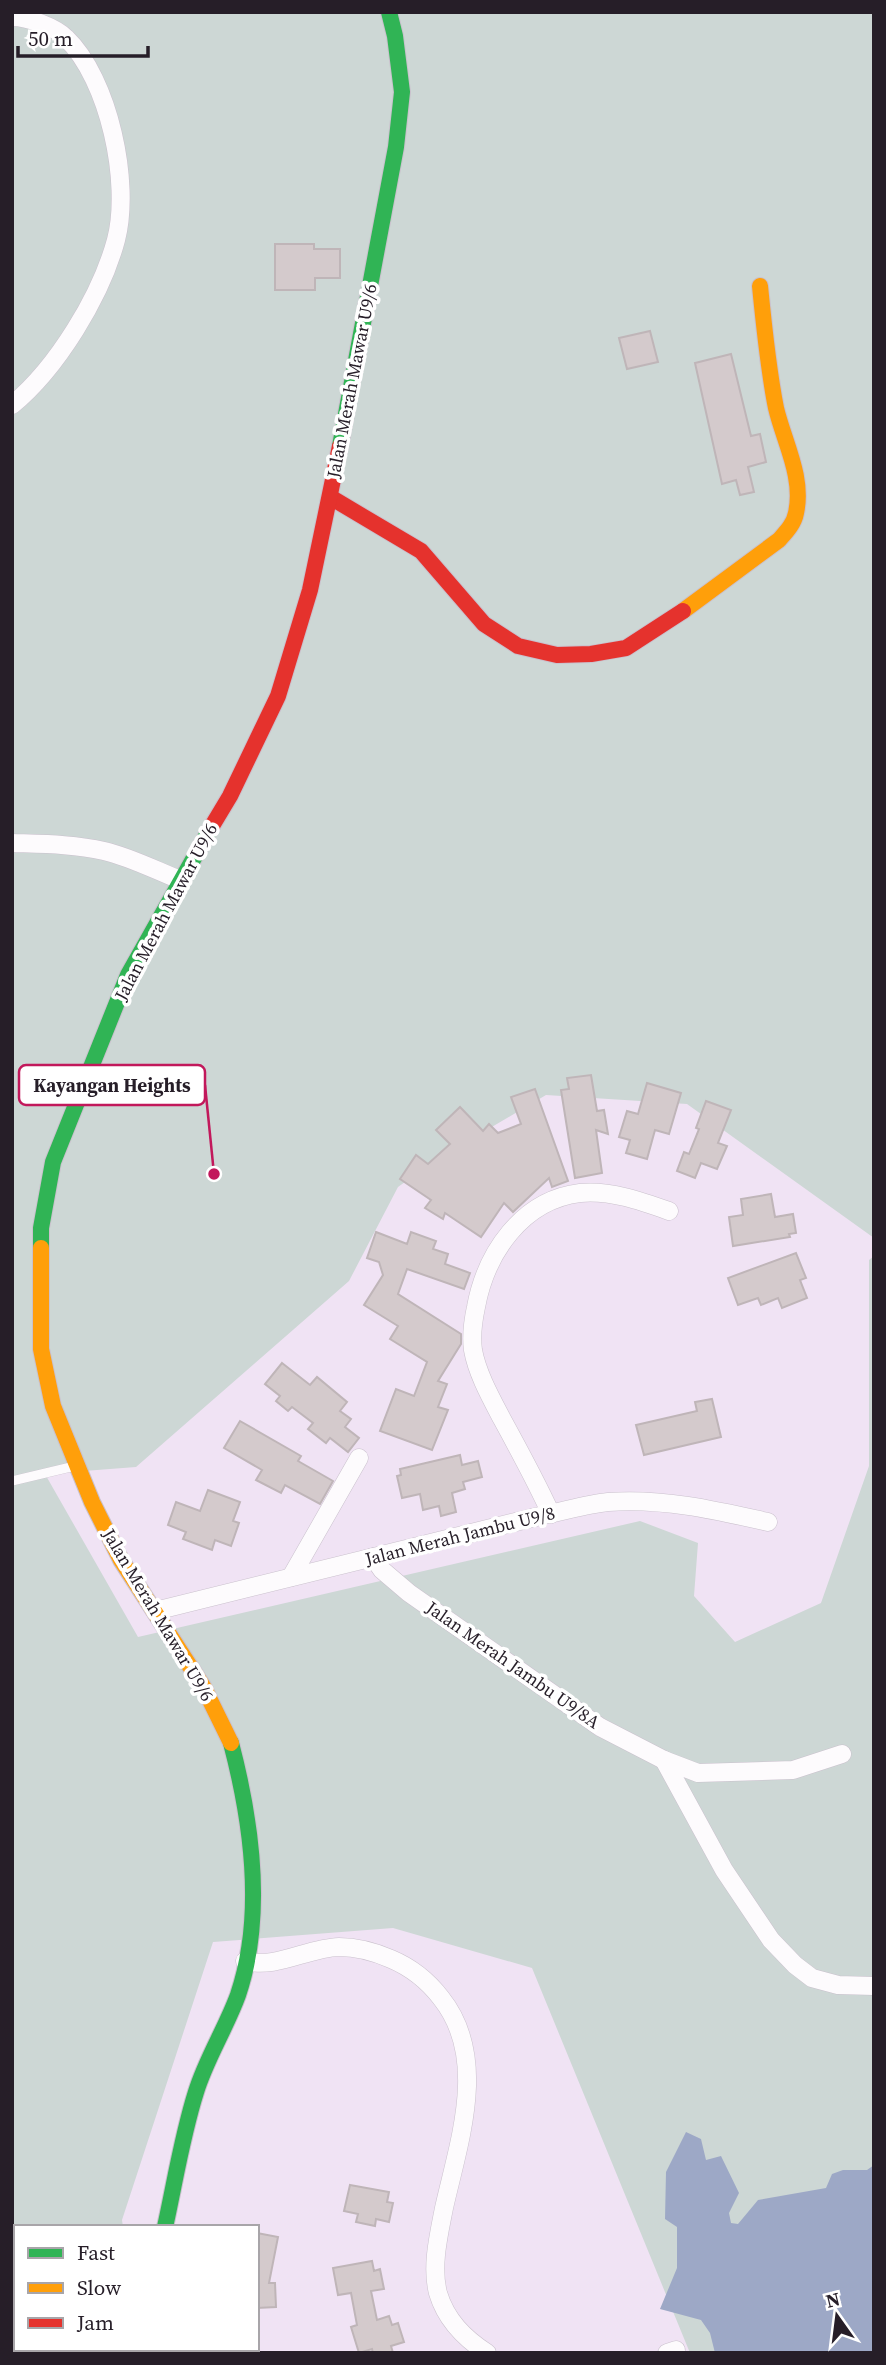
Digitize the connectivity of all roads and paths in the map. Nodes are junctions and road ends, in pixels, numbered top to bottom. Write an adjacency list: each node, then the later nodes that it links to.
1 (388, 12): 6 (street, Jalan Merah Mawar U9/6)
2 (12, 17): 3 (street)
3 (52, 20): 5 (street)
4 (760, 286): 6 (street)
5 (12, 405)
6 (330, 497): 8 (street, Jalan Merah Mawar U9/6)
7 (12, 844): 8 (street)
8 (180, 880): 11 (street, Jalan Merah Mawar U9/6)
9 (669, 1211): 13 (street)
10 (359, 1458): 16 (street)
11 (77, 1466): 12 (lane); 17 (street, Jalan Merah Mawar U9/6)
12 (12, 1481)
13 (551, 1514): 14 (street, Jalan Merah Jambu U9/8); 15 (street, Jalan Merah Jambu U9/8)
14 (768, 1522)
15 (373, 1557): 16 (street, Jalan Merah Jambu U9/8); 19 (street, Jalan Merah Jambu U9/8A)
16 (291, 1577): 17 (street, Jalan Merah Jambu U9/8)
17 (155, 1611): 20 (street, Jalan Merah Mawar U9/6)
18 (842, 1754): 19 (street, Jalan Merah Jambu U9/8A)
19 (664, 1759): 21 (street)
20 (245, 1961): 22 (street, Jalan Merah Mawar U9/6); 23 (street)
21 (874, 1986)
22 (165, 2225)
23 (487, 2353)

